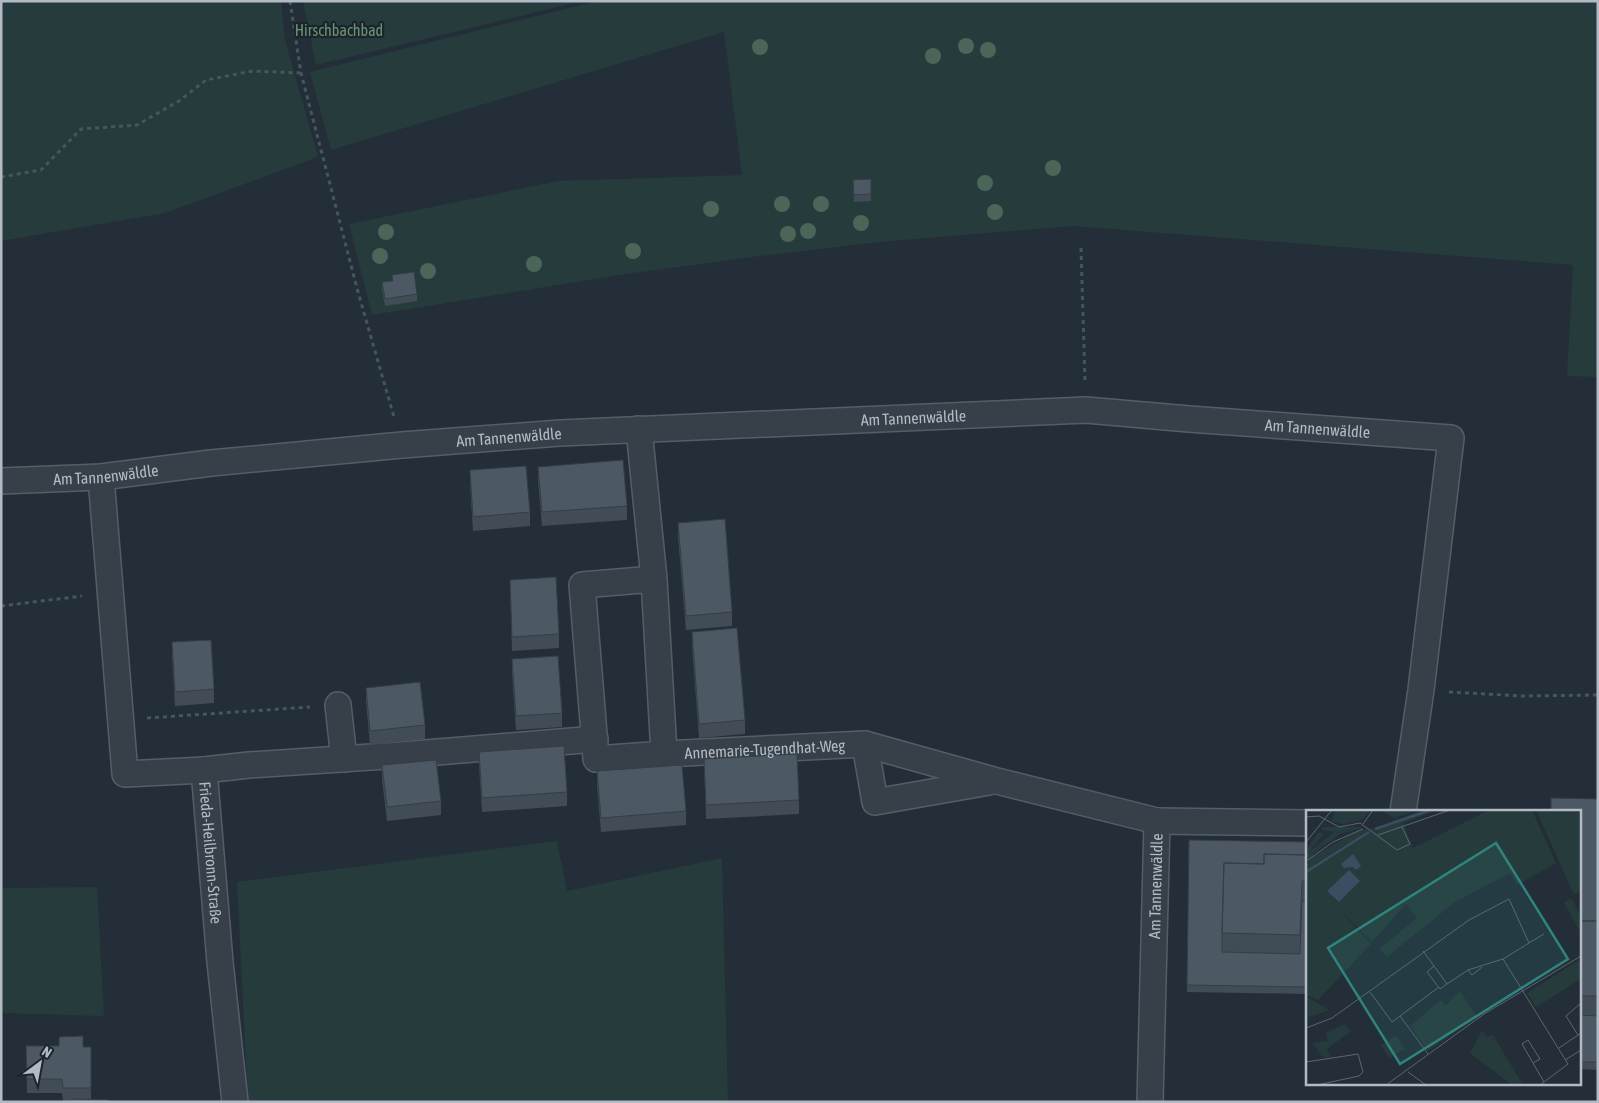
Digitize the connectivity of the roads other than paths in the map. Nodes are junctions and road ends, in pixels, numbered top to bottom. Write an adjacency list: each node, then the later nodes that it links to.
1 (639, 428): 2 (street, Am Tannenwäldle); 4 (street, Annemarie-Tugendhat-Weg); 12 (street, Am Tannenwäldle)
2 (101, 477): 3 (street, Am Tannenwäldle); 10 (street, Frieda-Heilbronn-Straße)
3 (1, 481)
4 (654, 579): 6 (street, Annemarie-Tugendhat-Weg); 8 (street, Annemarie-Tugendhat-Weg)
5 (338, 705): 9 (street)
6 (595, 739): 8 (street, Annemarie-Tugendhat-Weg); 9 (street)
7 (865, 744): 8 (street, Annemarie-Tugendhat-Weg); 11 (street, Annemarie-Tugendhat-Weg); 11 (street)
8 (664, 754)
9 (344, 759): 10 (street)
10 (204, 770): 15 (street, Frieda-Heilbronn-Straße)
11 (997, 781): 13 (street, Annemarie-Tugendhat-Weg)
12 (1403, 810)
13 (1157, 821): 14 (street, Am Tannenwäldle); 16 (street, Am Tannenwäldle)
14 (1306, 823)
15 (235, 1102)
16 (1150, 1102)

